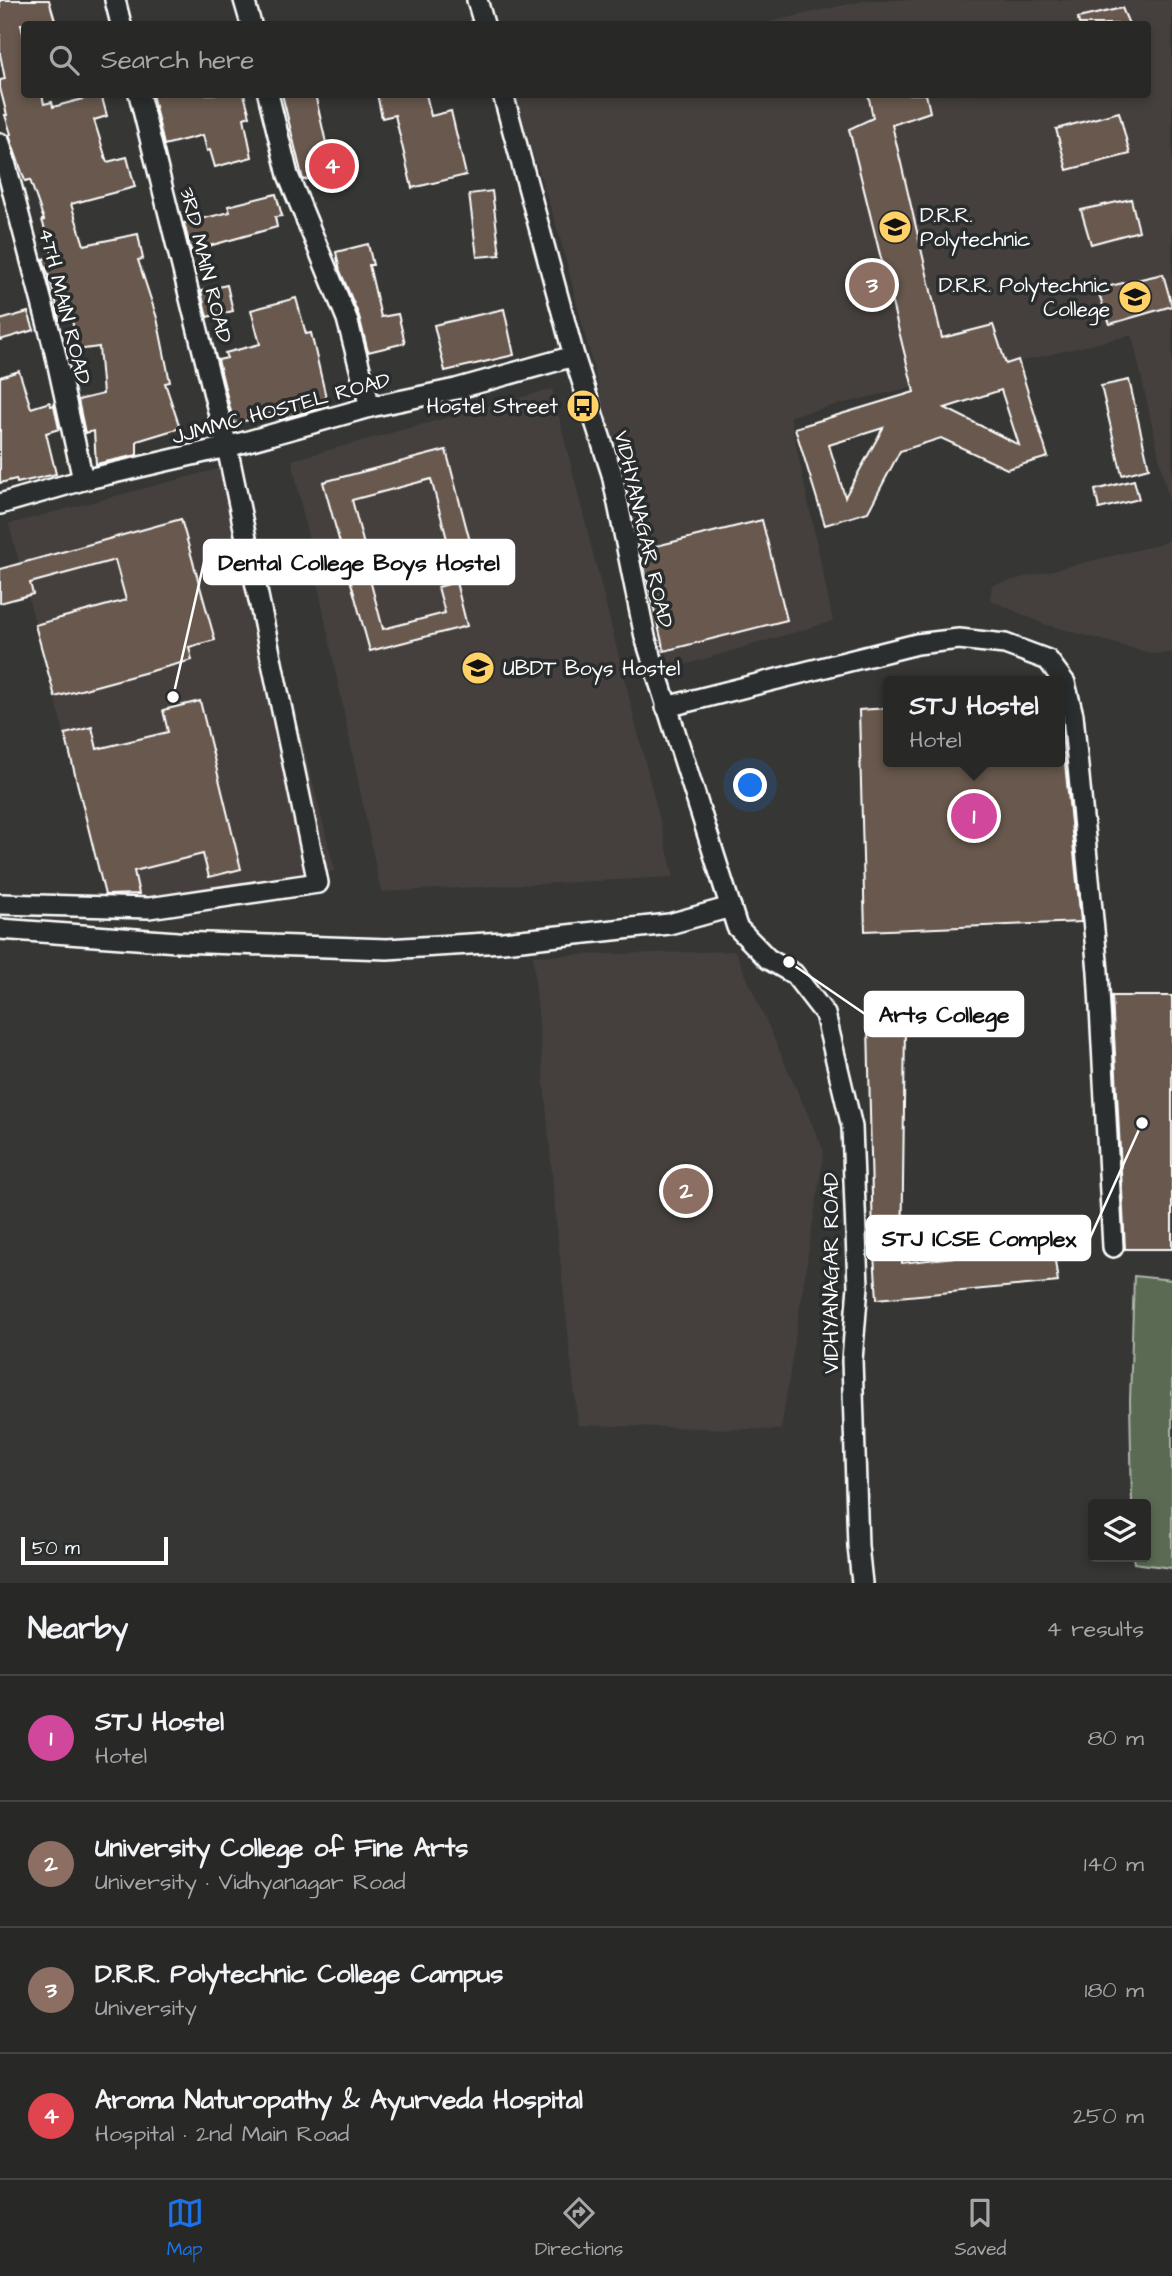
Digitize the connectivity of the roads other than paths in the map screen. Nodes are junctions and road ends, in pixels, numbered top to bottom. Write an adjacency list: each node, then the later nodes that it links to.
1 (115, 0): 4 (street)
2 (244, 0): 5 (street)
3 (477, 0): 6 (street)
4 (120, 21)
5 (249, 21)
6 (483, 21)
7 (140, 98): 13 (street, 3RD MAIN ROAD)
8 (269, 98): 12 (street)
9 (504, 98): 11 (street, VIDHYANAGAR ROAD)
10 (0, 143): 14 (street, 4TH MAIN ROAD)
11 (574, 356): 12 (street, JJMMC HOSTEL ROAD); 18 (street, VIDHYANAGAR ROAD)
12 (370, 407): 13 (street, JJMMC HOSTEL ROAD)
13 (227, 447): 14 (street, JJMMC HOSTEL ROAD); 19 (street, 3RD MAIN ROAD)
14 (83, 480): 15 (street, JJMMC HOSTEL ROAD)
15 (0, 504)
16 (1060, 676): 18 (street)
17 (1065, 683): 22 (street)
18 (666, 707): 20 (street, VIDHYANAGAR ROAD)
19 (0, 904)
20 (730, 907): 21 (street); 23 (street, VIDHYANAGAR ROAD)
21 (0, 929)
22 (1113, 1247)
23 (862, 1583)

